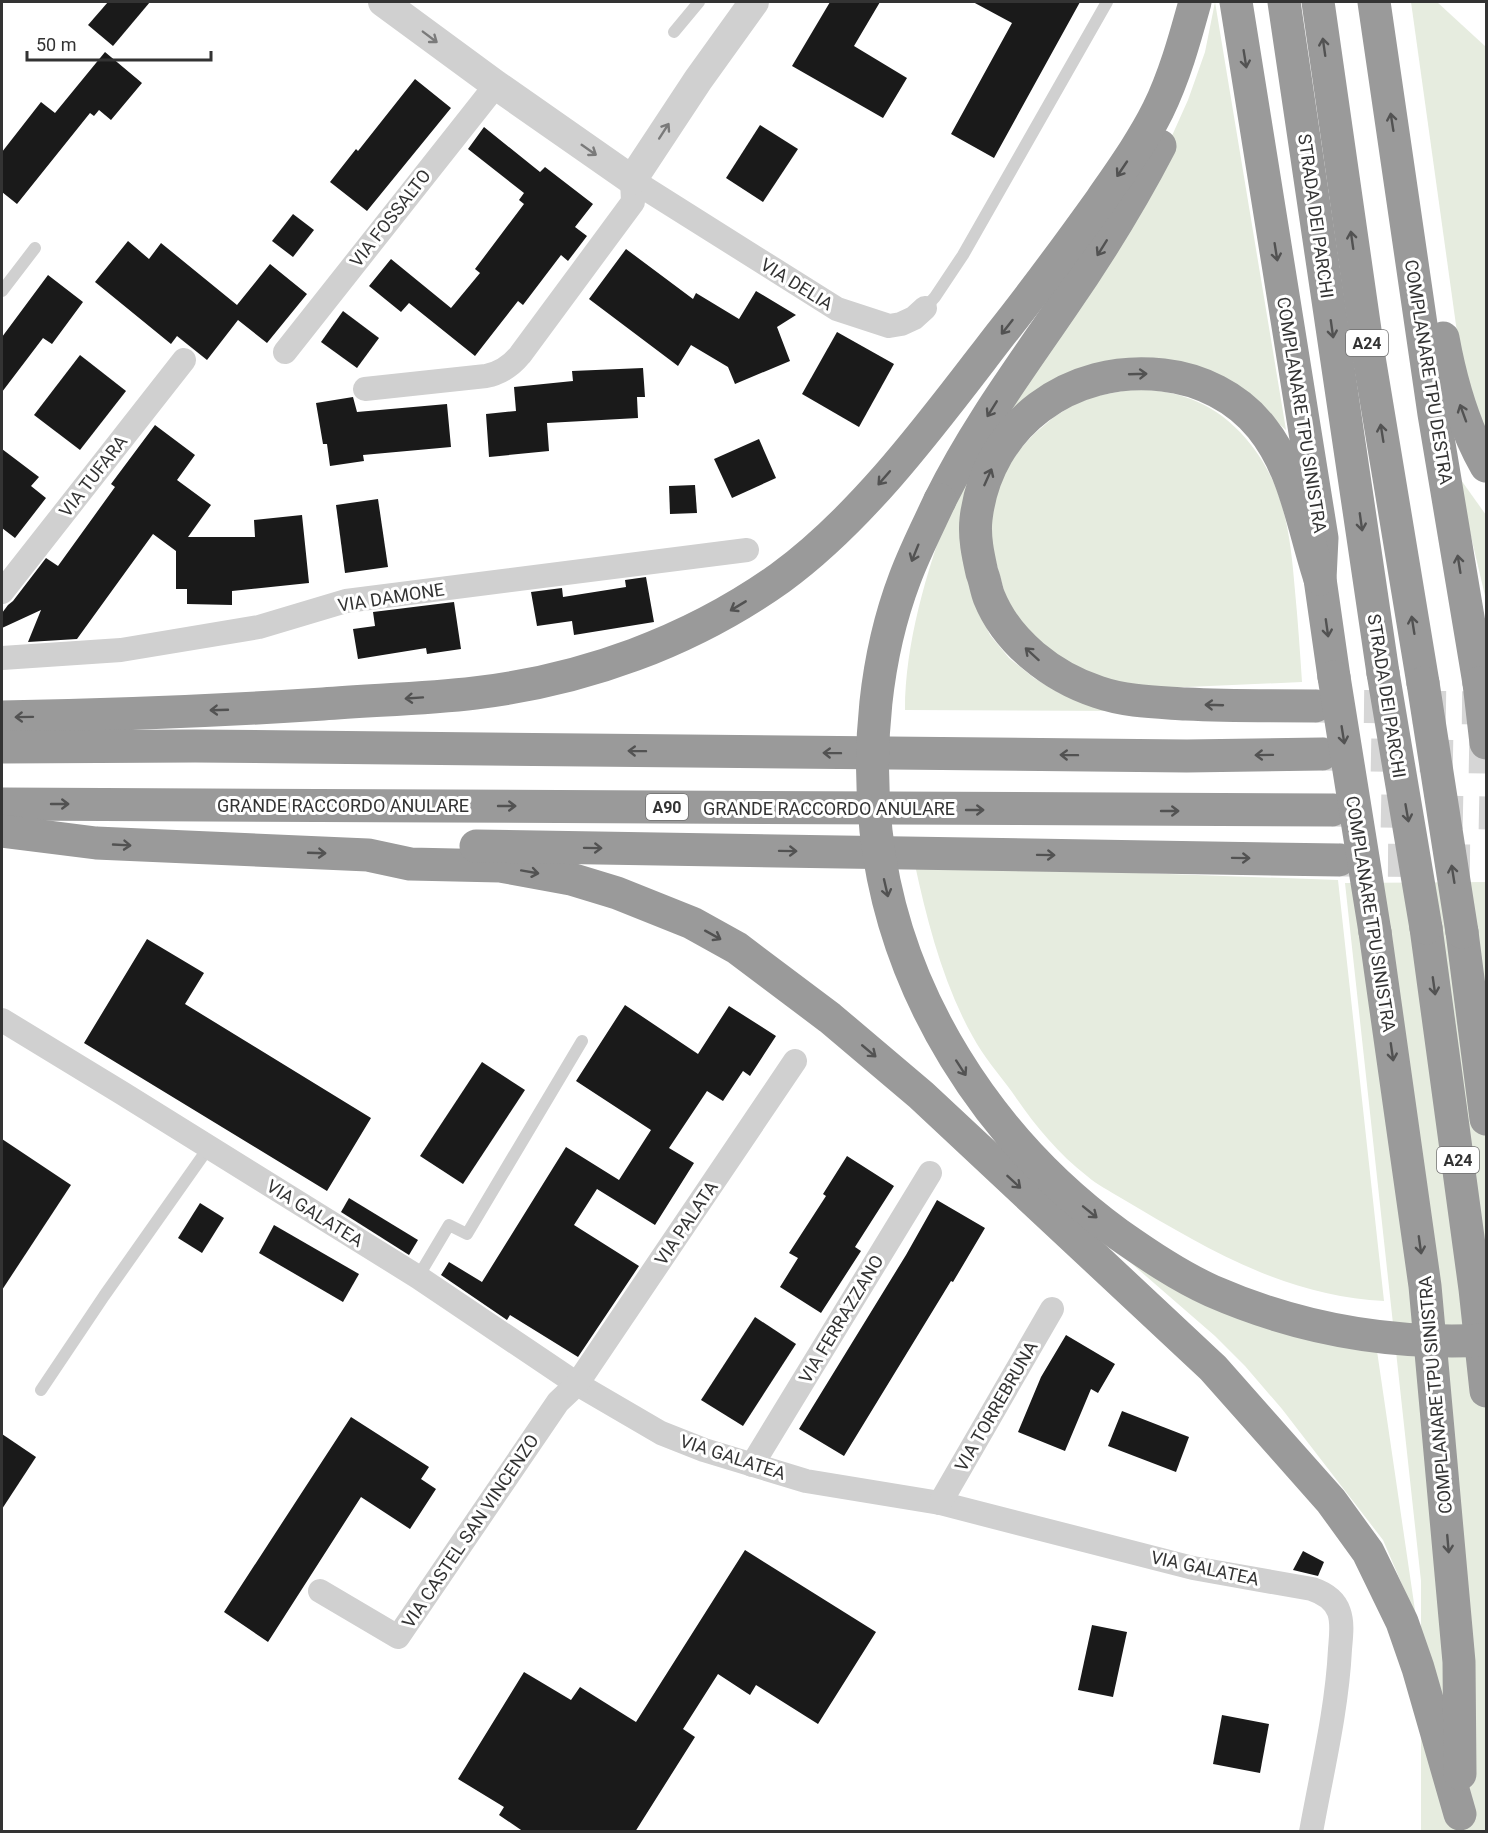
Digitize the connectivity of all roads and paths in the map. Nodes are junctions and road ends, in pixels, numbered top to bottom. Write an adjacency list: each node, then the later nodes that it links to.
1 (383, 2): 12 (street, VIA DELIA, one-way to 12)
2 (699, 2): 11 (lane)
3 (754, 2): 13 (street, one-way to 3)
4 (1107, 2): 17 (lane, VIA DELIA)
5 (1196, 2): 27 (highway, one-way to 27)
6 (1201, 2): 44 (highway, one-way to 44, bridge)
7 (1236, 2): 23 (highway, COMPLANARE TPU SINISTRA, one-way to 23)
8 (1284, 2): 47 (highway, STRADA DEI PARCHI / A24, one-way to 47, bridge)
9 (1318, 2): 39 (highway, STRADA DEI PARCHI / A24, one-way to 9, bridge)
10 (1374, 2): 14 (highway, COMPLANARE TPU DESTRA, one-way to 10)
11 (674, 33)
12 (496, 85): 13 (street, VIA DELIA, one-way to 13); 18 (street, VIA FOSSALTO)
13 (632, 180): 17 (street, VIA DELIA); 20 (street)
14 (1401, 180): 21 (highway, one-way to 14); 28 (highway, COMPLANARE TPU DESTRA, one-way to 14, bridge)
15 (35, 248): 16 (lane)
16 (2, 291)
17 (925, 308)
18 (285, 351)
19 (184, 360): 24 (street, VIA TUFARA)
20 (364, 390)
21 (1486, 466)
22 (747, 550): 25 (street, VIA DAMONE)
23 (1320, 579): 26 (highway, one-way to 23); 51 (highway, COMPLANARE TPU SINISTRA, one-way to 51, bridge)
24 (2, 592)
25 (2, 658)
26 (1315, 706)
27 (2, 717)
28 (1486, 742)
29 (2, 747): 30 (highway, one-way to 29)
30 (1322, 754)
31 (2, 804): 32 (highway, GRANDE RACCORDO ANULARE / A90, one-way to 32)
32 (1332, 810)
33 (2, 831): 34 (highway, one-way to 34)
34 (368, 855): 35 (highway, one-way to 35); 51 (highway, one-way to 51)
35 (1339, 860)
36 (2, 1020): 40 (street, VIA GALATEA)
37 (582, 1041): 42 (lane)
38 (795, 1061): 45 (street, VIA PALATA)
39 (1486, 1119)
40 (209, 1147): 42 (street, VIA GALATEA); 46 (lane)
41 (930, 1173): 48 (street, VIA FERRAZZANO)
42 (418, 1278): 45 (street, VIA GALATEA)
43 (1052, 1309): 49 (street, VIA TORREBRUNA)
44 (1486, 1340)
45 (577, 1384): 48 (street, VIA GALATEA); 50 (street, VIA CASTEL SAN VINCENZO)
46 (41, 1390)
47 (1486, 1391)
48 (752, 1465): 49 (street, VIA GALATEA)
49 (940, 1503): 52 (street, VIA GALATEA)
50 (320, 1591)
51 (1460, 1822)
52 (1311, 1832)

